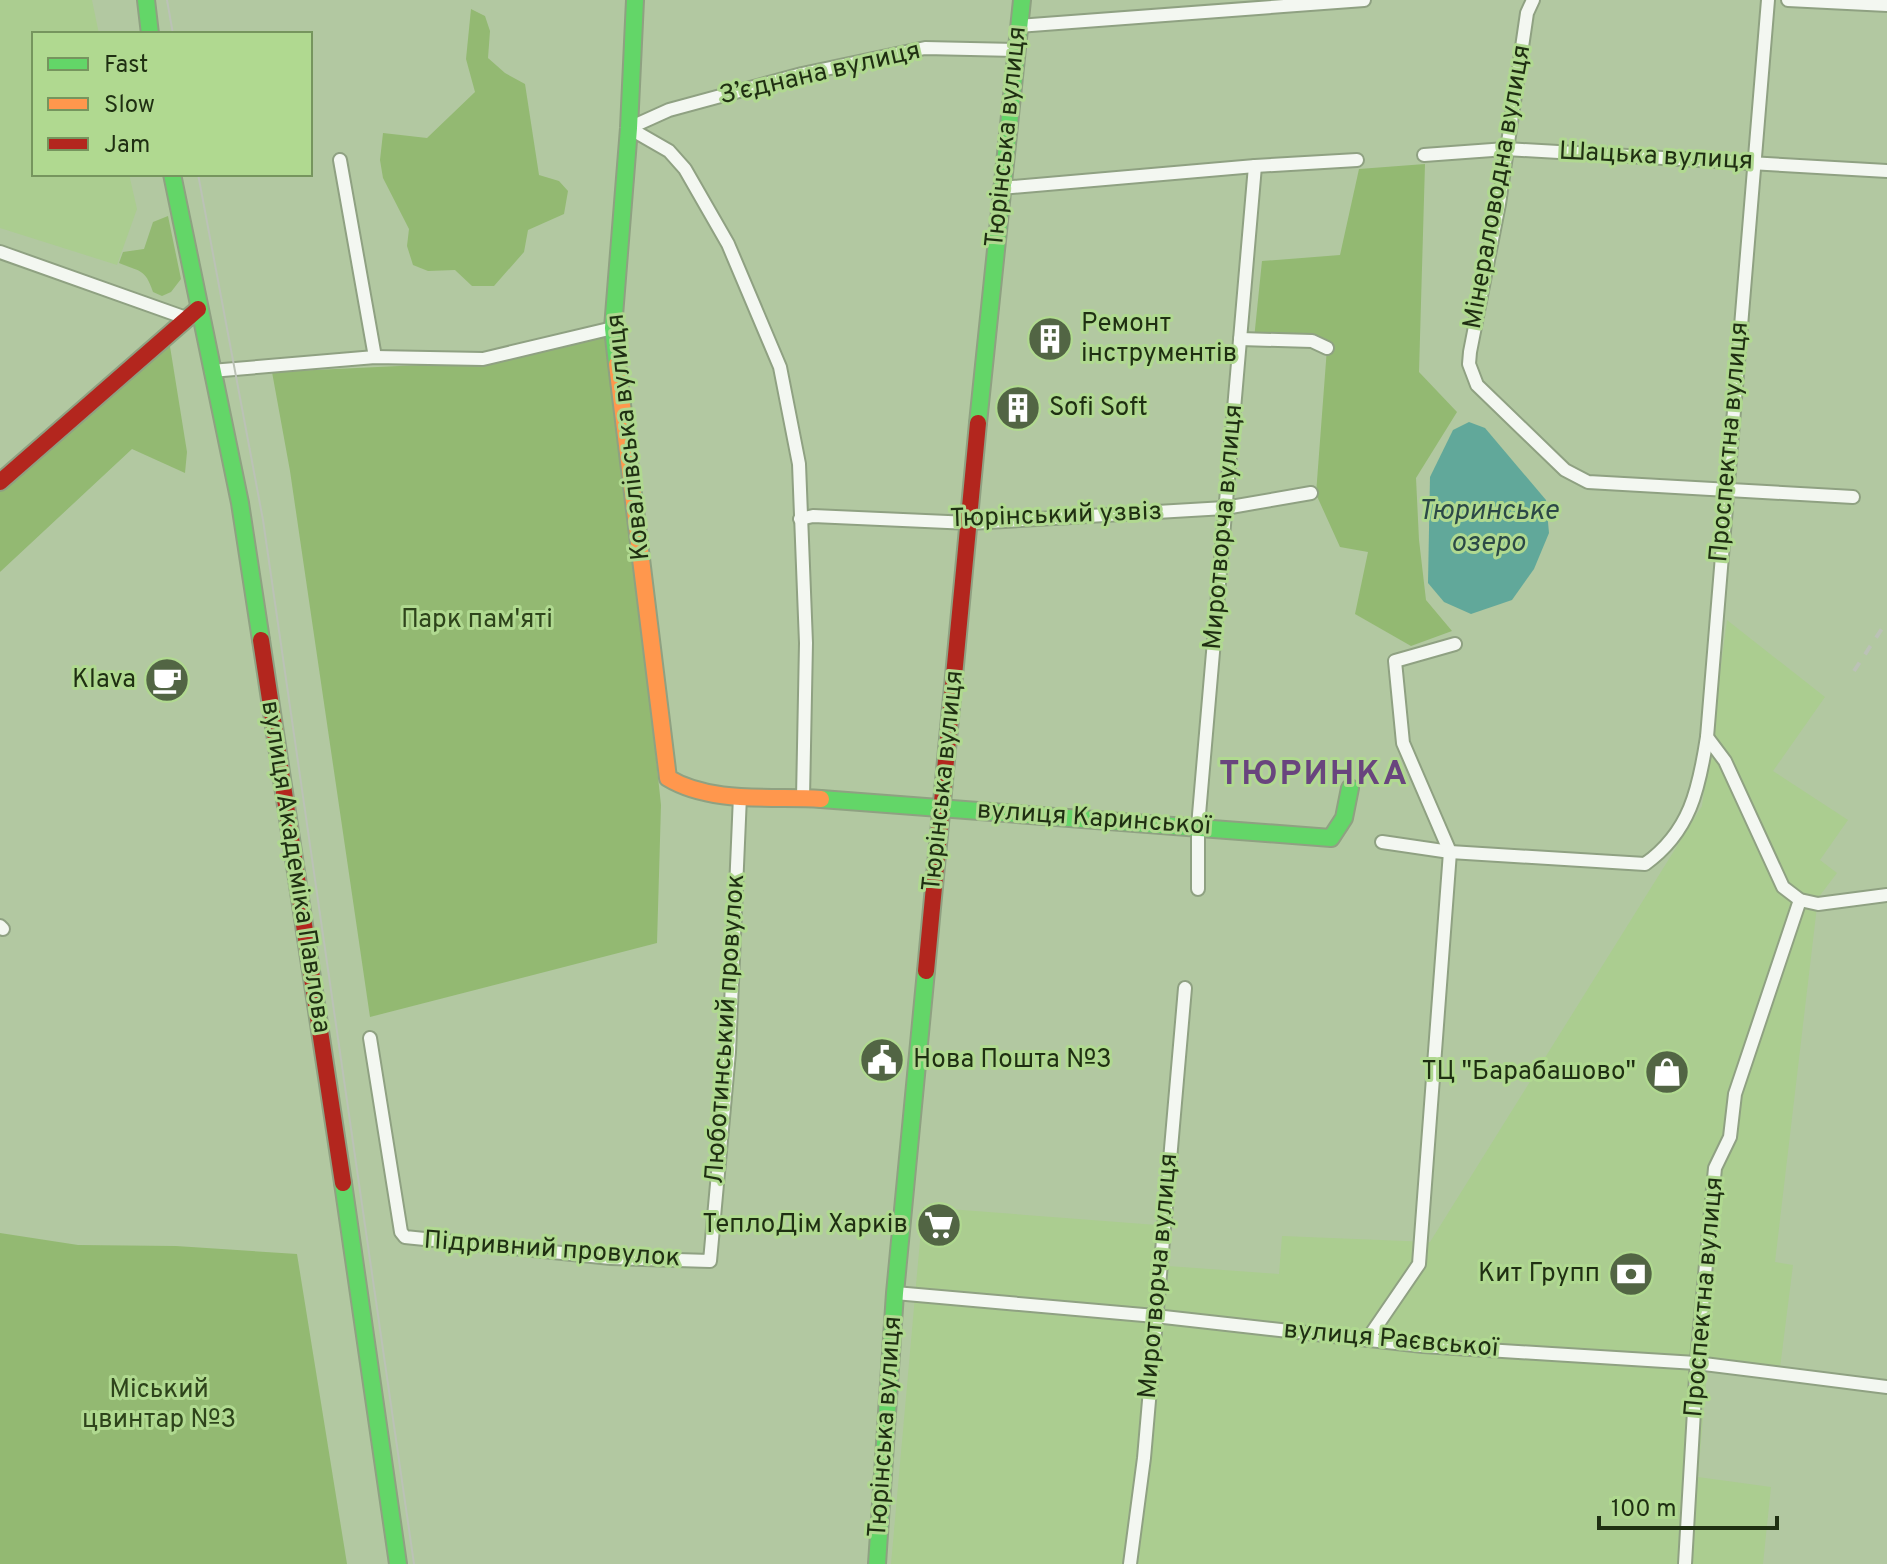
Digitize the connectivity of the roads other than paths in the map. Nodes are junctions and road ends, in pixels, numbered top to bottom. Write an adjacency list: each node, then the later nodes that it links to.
1 (146, 0): 12 (main road)
2 (635, 0): 14 (main road, Ковалівська вулиця)
3 (1022, 0): 11 (main road, Тюрінська вулиця)
4 (1364, 0): 10 (street)
5 (1533, 0): 15 (street, Мінераловодна вулиця)
6 (1768, 0): 19 (street, Проспектна вулиця)
7 (1788, 0): 8 (street)
8 (1815, 1): 9 (street)
9 (1887, 5)
10 (1198, 6): 11 (street)
11 (1018, 26): 13 (main road, Тюрінська вулиця)
12 (150, 32)
13 (1016, 50): 14 (street, З’єднана вулиця); 23 (main road, Тюрінська вулиця)
14 (629, 128): 26 (main road, Ковалівська вулиця); 36 (street)
15 (1506, 149): 16 (street, Шацька вулиця); 19 (street, Шацька вулиця); 32 (street, Мінераловодна вулиця)
16 (1424, 155)
17 (340, 160): 29 (street)
18 (1357, 160): 20 (street)
19 (1755, 162): 21 (street, Шацька вулиця); 32 (street, Проспектна вулиця)
20 (1255, 166): 23 (street); 27 (street, Миротворча вулиця)
21 (1887, 171)
22 (172, 176): 25 (main road, вулиця Академіка Павлова)
23 (1001, 188): 37 (main road, Тюрінська вулиця)
24 (0, 252): 25 (street)
25 (192, 313): 30 (main road, вулиця Академіка Павлова); 31 (main road)
26 (613, 328): 29 (street); 40 (main road, Ковалівська вулиця)
27 (1240, 339): 28 (street); 35 (street, Миротворча вулиця)
28 (1327, 348)
29 (375, 357): 30 (street)
30 (211, 371): 59 (main road, вулиця Академіка Павлова)
31 (0, 482)
32 (1725, 491): 34 (street); 39 (street, Проспектна вулиця)
33 (1311, 493): 35 (street, Тюрінський узвіз)
34 (1853, 497)
35 (1225, 508): 37 (street, Тюрінський узвіз); 45 (street, Миротворча вулиця)
36 (800, 519): 37 (street, Тюрінський узвіз); 43 (street)
37 (970, 523): 44 (main road, Тюрінська вулиця)
38 (1455, 644): 47 (street)
39 (1707, 737): 47 (street, Проспектна вулиця); 50 (street)
40 (668, 778): 42 (main road, вулиця Каринської)
41 (1350, 788): 45 (main road, вулиця Каринської)
42 (740, 796): 43 (main road, вулиця Каринської); 53 (street, Люботинський провулок)
43 (803, 798): 44 (main road, вулиця Каринської)
44 (941, 808): 45 (main road, вулиця Каринської); 54 (main road, Тюрінська вулиця)
45 (1198, 826): 48 (street, Миротворча вулиця)
46 (1382, 842): 47 (street)
47 (1450, 852): 56 (street)
48 (1198, 889)
49 (1887, 895): 50 (street)
50 (1800, 900): 57 (street, Проспектна вулиця)
51 (1185, 988): 55 (street, Миротворча вулиця)
52 (370, 1038): 53 (street, Підривний провулок)
53 (710, 1261)
54 (895, 1293): 55 (street, вулиця Раєвської); 60 (main road, Тюрінська вулиця)
55 (1155, 1316): 56 (street, вулиця Раєвської); 61 (street, Миротворча вулиця)
56 (1367, 1340): 57 (street, вулиця Раєвської)
57 (1696, 1363): 58 (street, вулиця Раєвської); 62 (street, Проспектна вулиця)
58 (1887, 1387)
59 (398, 1564)
60 (877, 1564)
61 (1130, 1564)
62 (1685, 1564)

